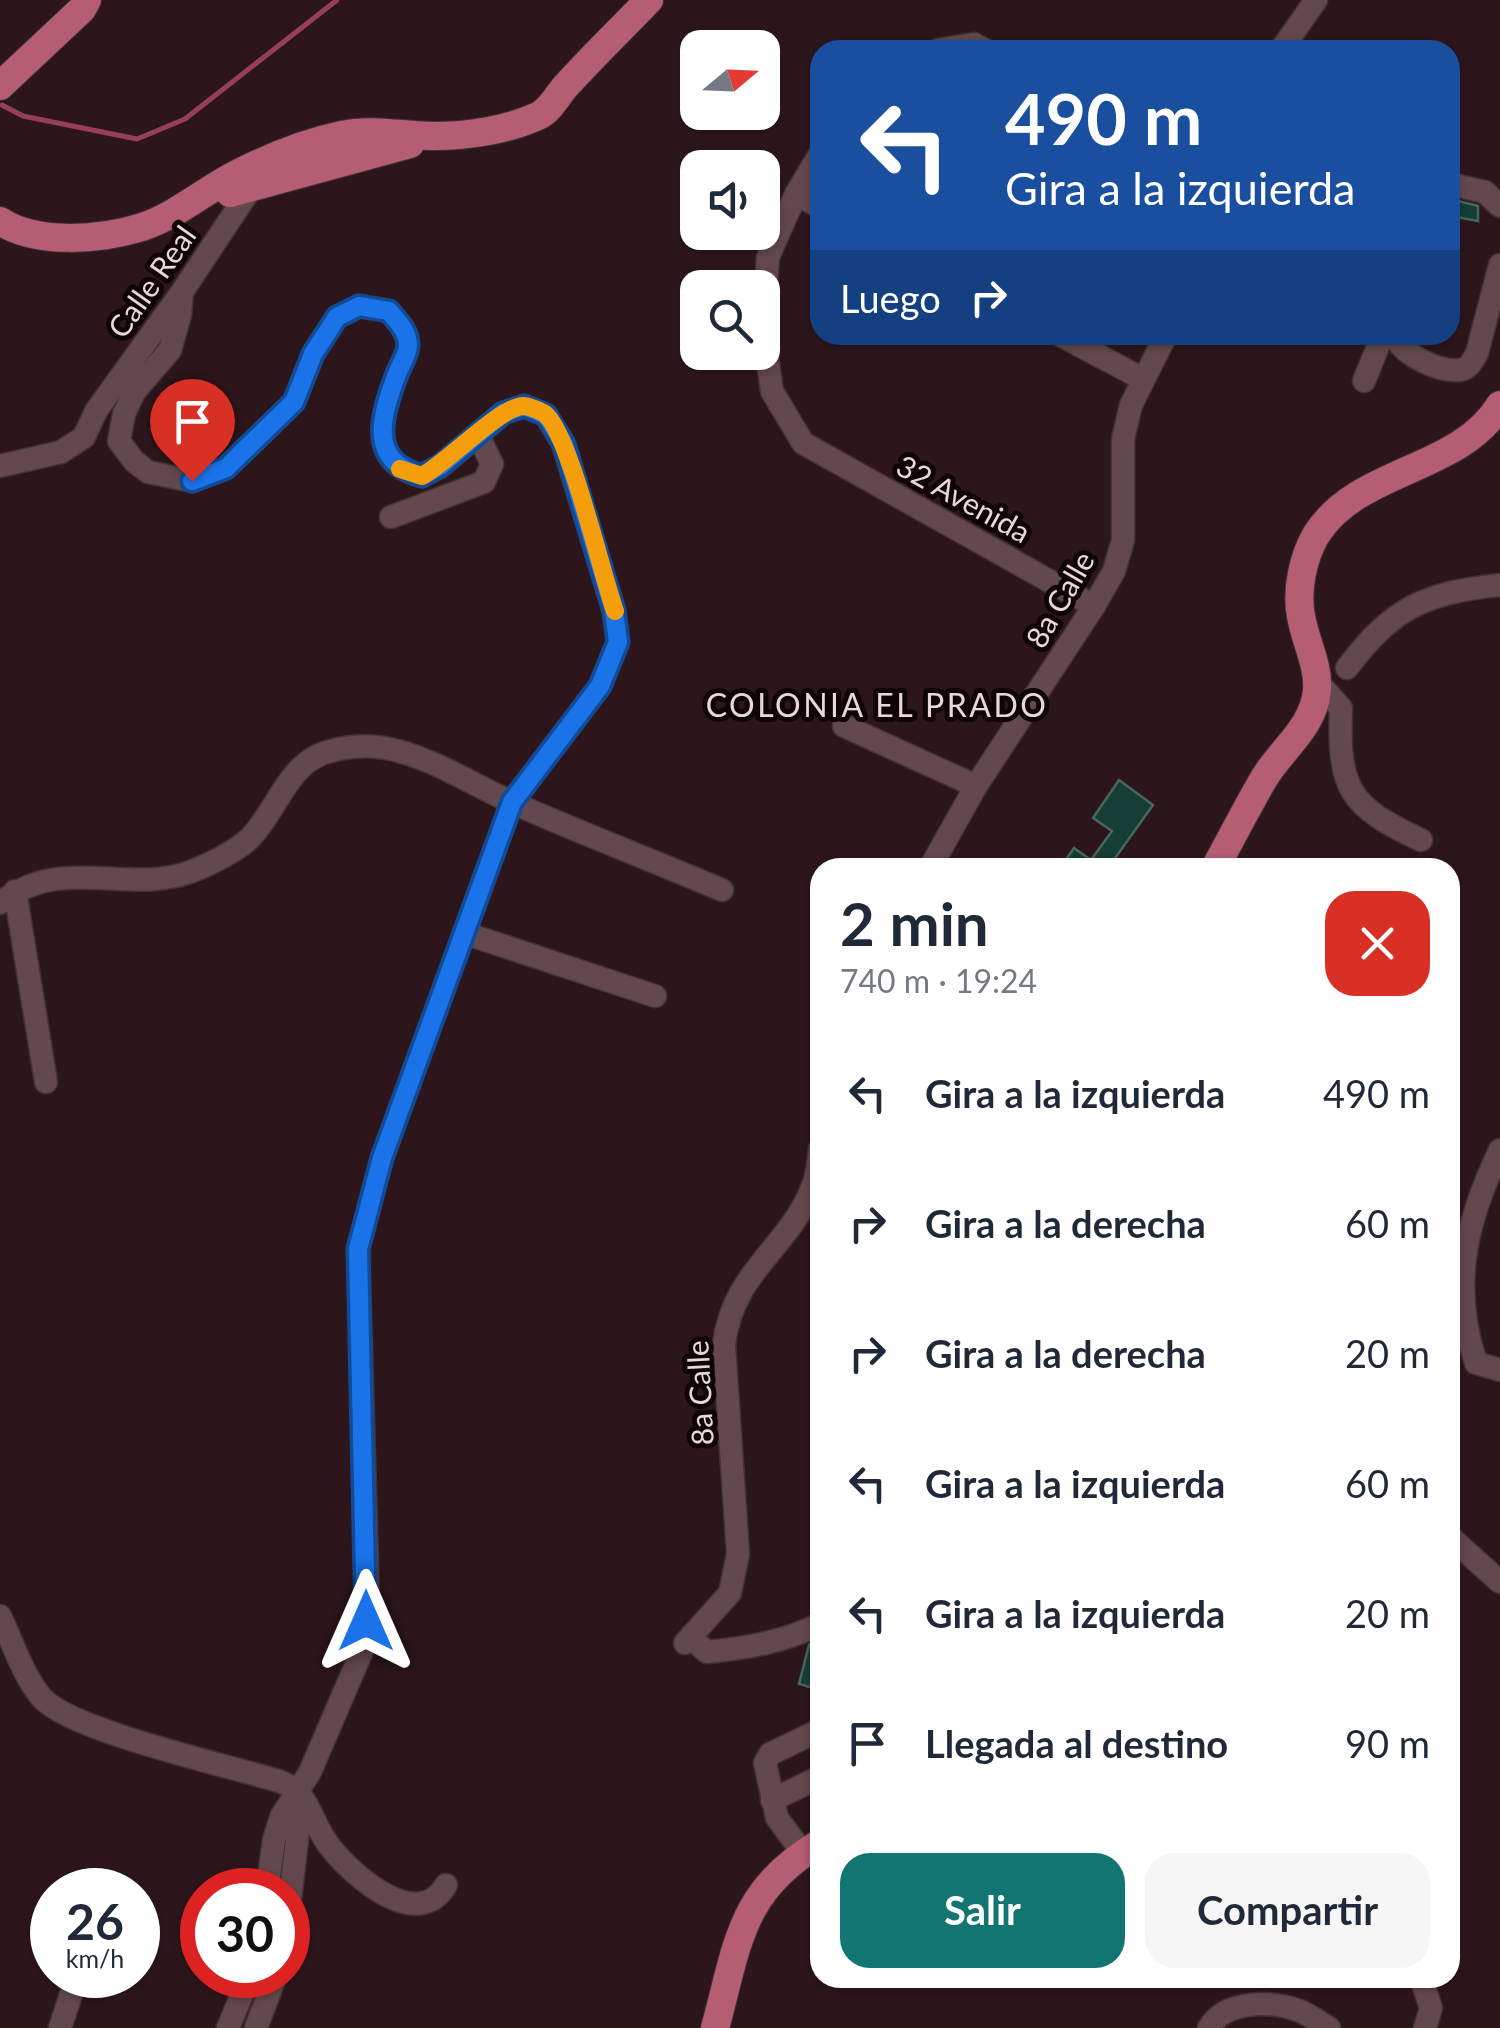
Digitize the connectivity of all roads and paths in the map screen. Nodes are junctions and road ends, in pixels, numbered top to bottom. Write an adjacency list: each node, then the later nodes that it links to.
1 (87, 0): 5 (main road)
2 (649, 0): 6 (main road)
3 (1316, 0): 4 (street)
4 (1288, 40)
5 (0, 86)
6 (287, 159): 8 (main road); 11 (main road)
7 (810, 171): 10 (street)
8 (253, 185): 11 (main road); 16 (street, Calle Real)
9 (1460, 186): 13 (street)
10 (796, 194): 12 (street); 28 (street, 32 Avenida)
11 (200, 198): 14 (main road)
12 (810, 202)
13 (1500, 206)
14 (0, 221)
15 (1500, 265): 20 (street)
16 (182, 292): 24 (street); 25 (street, Calle Real)
17 (1079, 345): 21 (street)
18 (1161, 345): 21 (street, 8a Calle)
19 (1382, 345): 22 (street)
20 (1396, 345)
21 (1143, 379): 28 (street, 8a Calle)
22 (1364, 381)
23 (1500, 405): 30 (main road)
24 (478, 435): 26 (street); 33 (street)
25 (0, 466)
26 (391, 517)
27 (1500, 585): 29 (street)
28 (1094, 606): 32 (street, 8a Calle)
29 (1347, 668)
30 (1316, 680): 34 (street); 36 (main road)
31 (844, 726): 32 (street)
32 (976, 786): 35 (street, 8a Calle)
33 (512, 802): 37 (street); 38 (street); 39 (street)
34 (1421, 840)
35 (936, 858)
36 (1220, 858)
37 (722, 890)
38 (8, 897): 41 (street)
39 (464, 933): 40 (street); 51 (street)
40 (655, 996)
41 (46, 1082)
42 (1500, 1150): 44 (street)
43 (810, 1190): 48 (street, 8a Calle)
44 (1500, 1370)
45 (1460, 1546): 46 (street)
46 (1500, 1582)
47 (0, 1616): 51 (street)
48 (810, 1628)
49 (810, 1735): 52 (street)
50 (810, 1783): 52 (street)
51 (298, 1791): 55 (street); 56 (street); 57 (street)
52 (772, 1800): 53 (street)
53 (810, 1847)
54 (810, 1849): 65 (main road)
55 (270, 1868)
56 (294, 1868)
57 (446, 1885)
58 (1425, 1988): 68 (street)
59 (70, 1998): 62 (street)
60 (240, 1998): 63 (street)
61 (267, 1998): 64 (street)
62 (60, 2028)
63 (228, 2028)
64 (256, 2028)
65 (714, 2028)
66 (1208, 2028): 67 (street)
67 (1329, 2028)
68 (1425, 2028)

